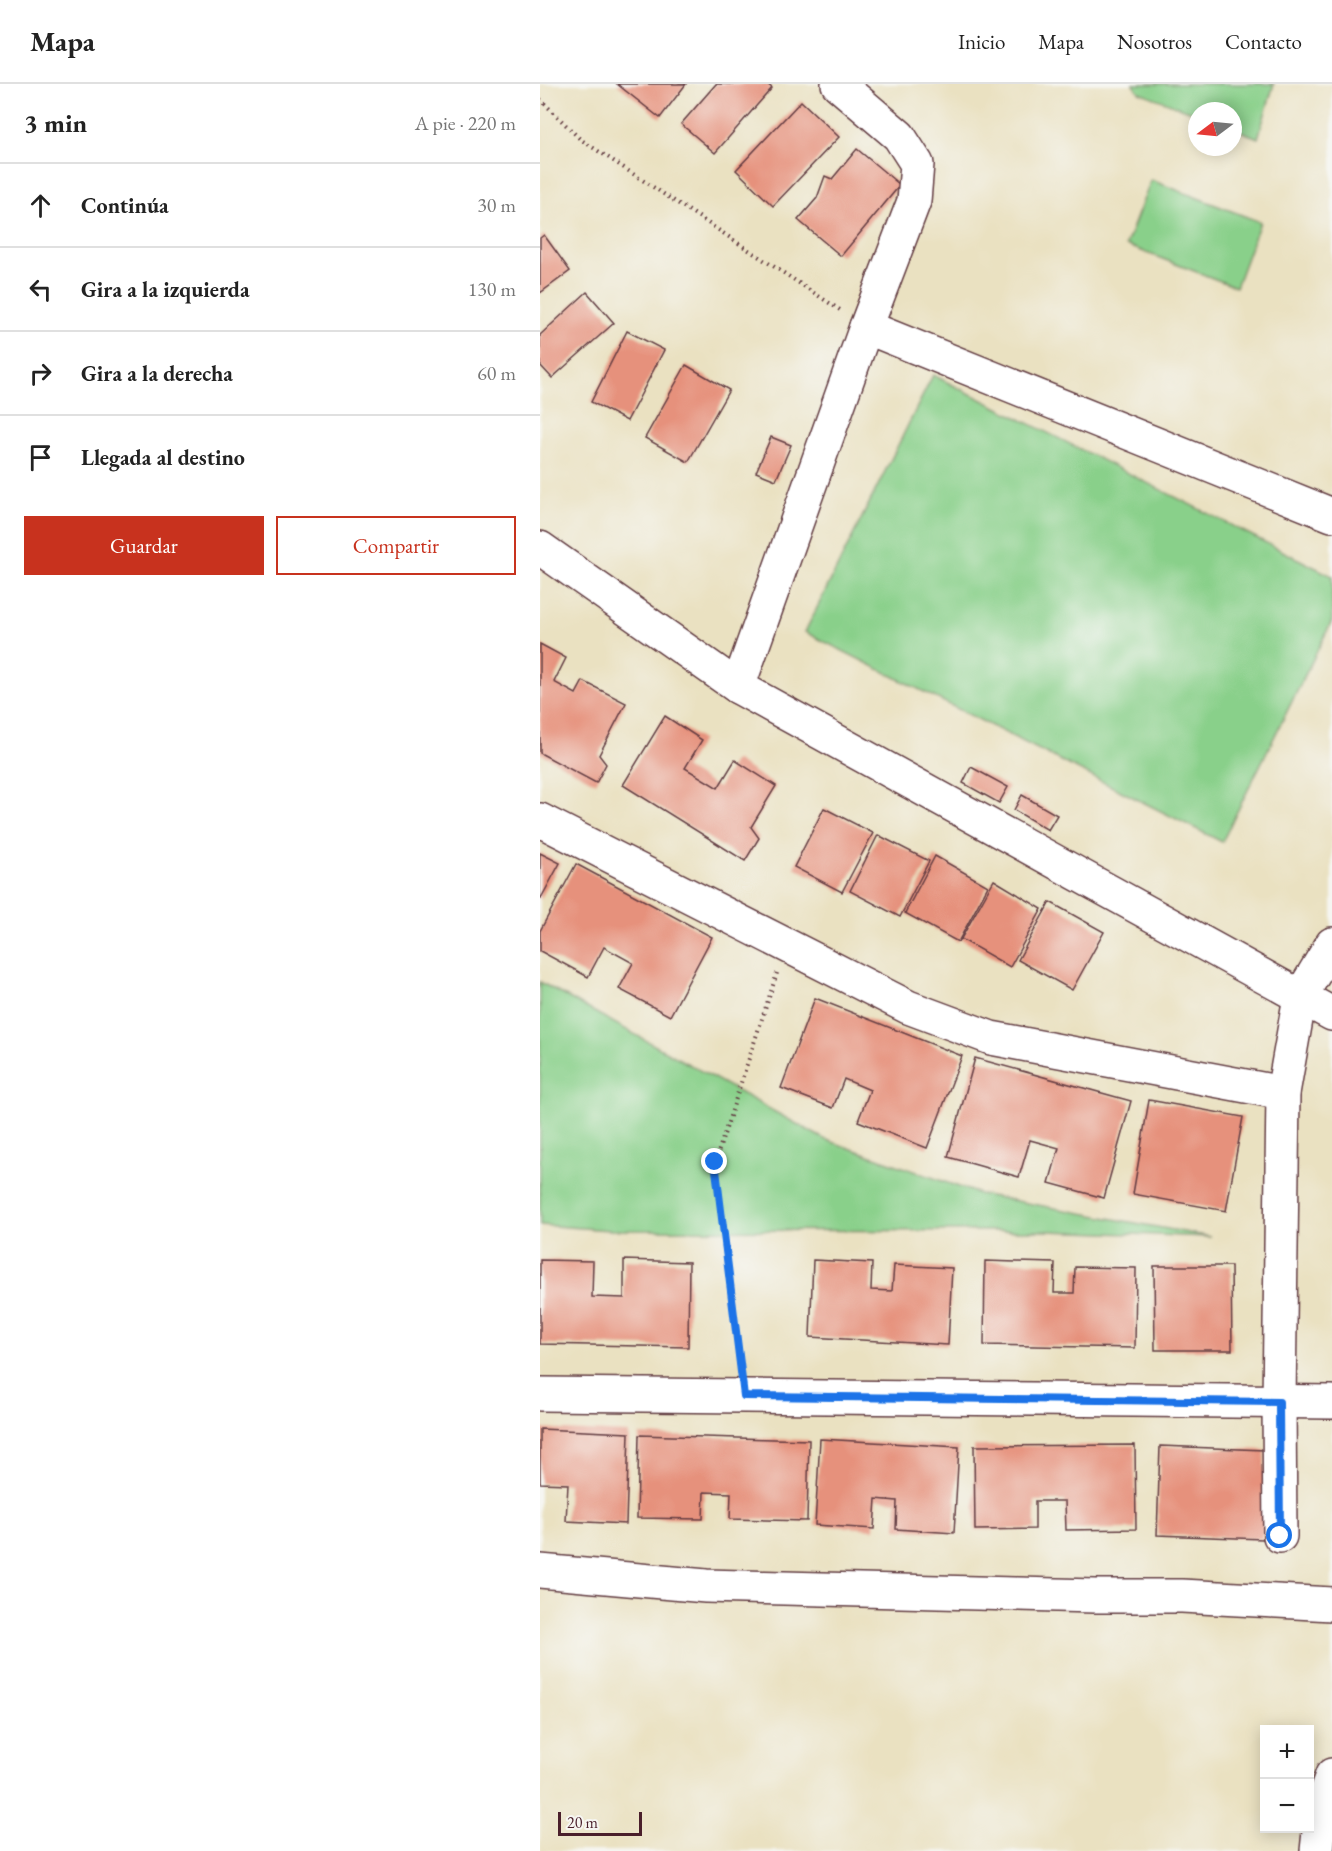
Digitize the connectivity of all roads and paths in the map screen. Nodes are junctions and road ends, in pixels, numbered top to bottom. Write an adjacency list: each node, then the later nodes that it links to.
1 (838, 84): 3 (street)
2 (540, 99): 3 (path)
3 (866, 327): 4 (street); 6 (street)
4 (1332, 514)
5 (540, 548): 6 (street)
6 (738, 687): 10 (street)
7 (540, 820): 8 (street)
8 (786, 944): 12 (street); 14 (path)
9 (1332, 944): 10 (street)
10 (1299, 997): 11 (street); 12 (street)
11 (1332, 1014)
12 (1283, 1093): 15 (street)
13 (540, 1394): 14 (street)
14 (744, 1396): 15 (street)
15 (1279, 1402): 16 (street); 17 (street)
16 (1332, 1402)
17 (1280, 1536)
18 (540, 1571): 19 (street)
19 (1332, 1604)
20 (1332, 1776): 21 (street)
21 (1317, 1851)

